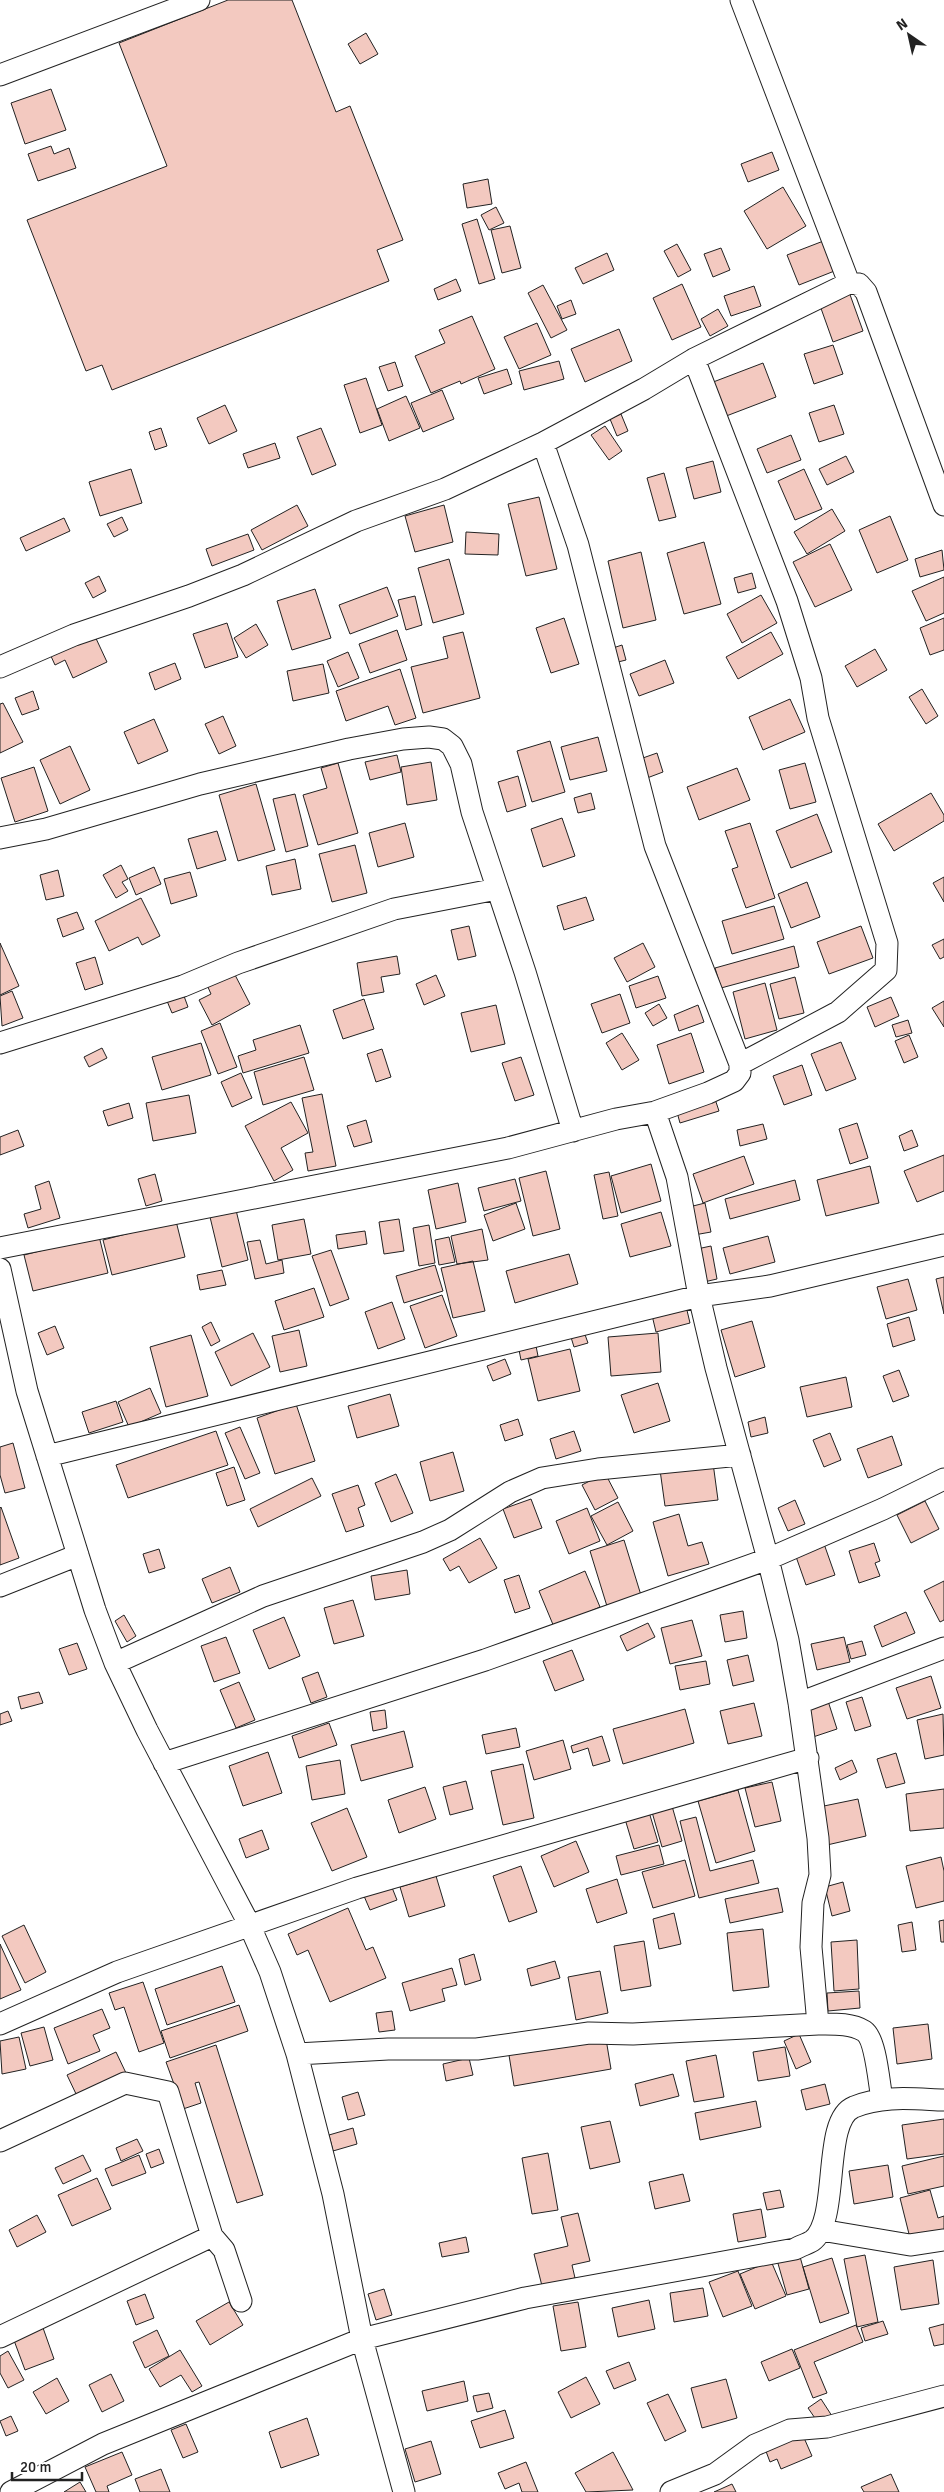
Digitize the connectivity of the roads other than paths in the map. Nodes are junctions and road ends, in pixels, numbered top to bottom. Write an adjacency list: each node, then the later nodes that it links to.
1 (200, 0): 3 (street)
2 (741, 0): 4 (street)
3 (0, 74)
4 (849, 283): 5 (street); 7 (street)
5 (694, 359): 6 (street); 12 (street)
6 (543, 443): 8 (street); 12 (street)
7 (944, 505)
8 (0, 667)
9 (0, 838): 10 (street)
10 (497, 889): 11 (street); 14 (street)
11 (0, 1043)
12 (740, 1064): 13 (street)
13 (654, 1112): 14 (street); 18 (street)
14 (573, 1131): 16 (street)
15 (944, 1245): 18 (street)
16 (0, 1248)
17 (0, 1269): 20 (street)
18 (699, 1296): 19 (street); 20 (street)
19 (740, 1455): 23 (street); 26 (street)
20 (47, 1456): 22 (street)
21 (944, 1479): 23 (street)
22 (78, 1555): 24 (street); 26 (street)
23 (768, 1558): 27 (street); 29 (street)
24 (0, 1586)
25 (944, 1648): 27 (street)
26 (115, 1663): 29 (street)
27 (799, 1703): 28 (street)
28 (808, 1758): 30 (street); 32 (street)
29 (164, 1763): 30 (street)
30 (249, 1924): 31 (street); 33 (street)
31 (0, 2024)
32 (818, 2024): 33 (street); 34 (street)
33 (297, 2054): 42 (street)
34 (882, 2099): 35 (street); 37 (street)
35 (944, 2100)
36 (0, 2141): 38 (street)
37 (821, 2230): 39 (street); 42 (street)
38 (212, 2236): 40 (street); 41 (street)
39 (944, 2240)
40 (241, 2301)
41 (0, 2337)
42 (362, 2339): 44 (street); 45 (street)
43 (944, 2396): 46 (street)
44 (11, 2492)
45 (404, 2492)
46 (671, 2492)

